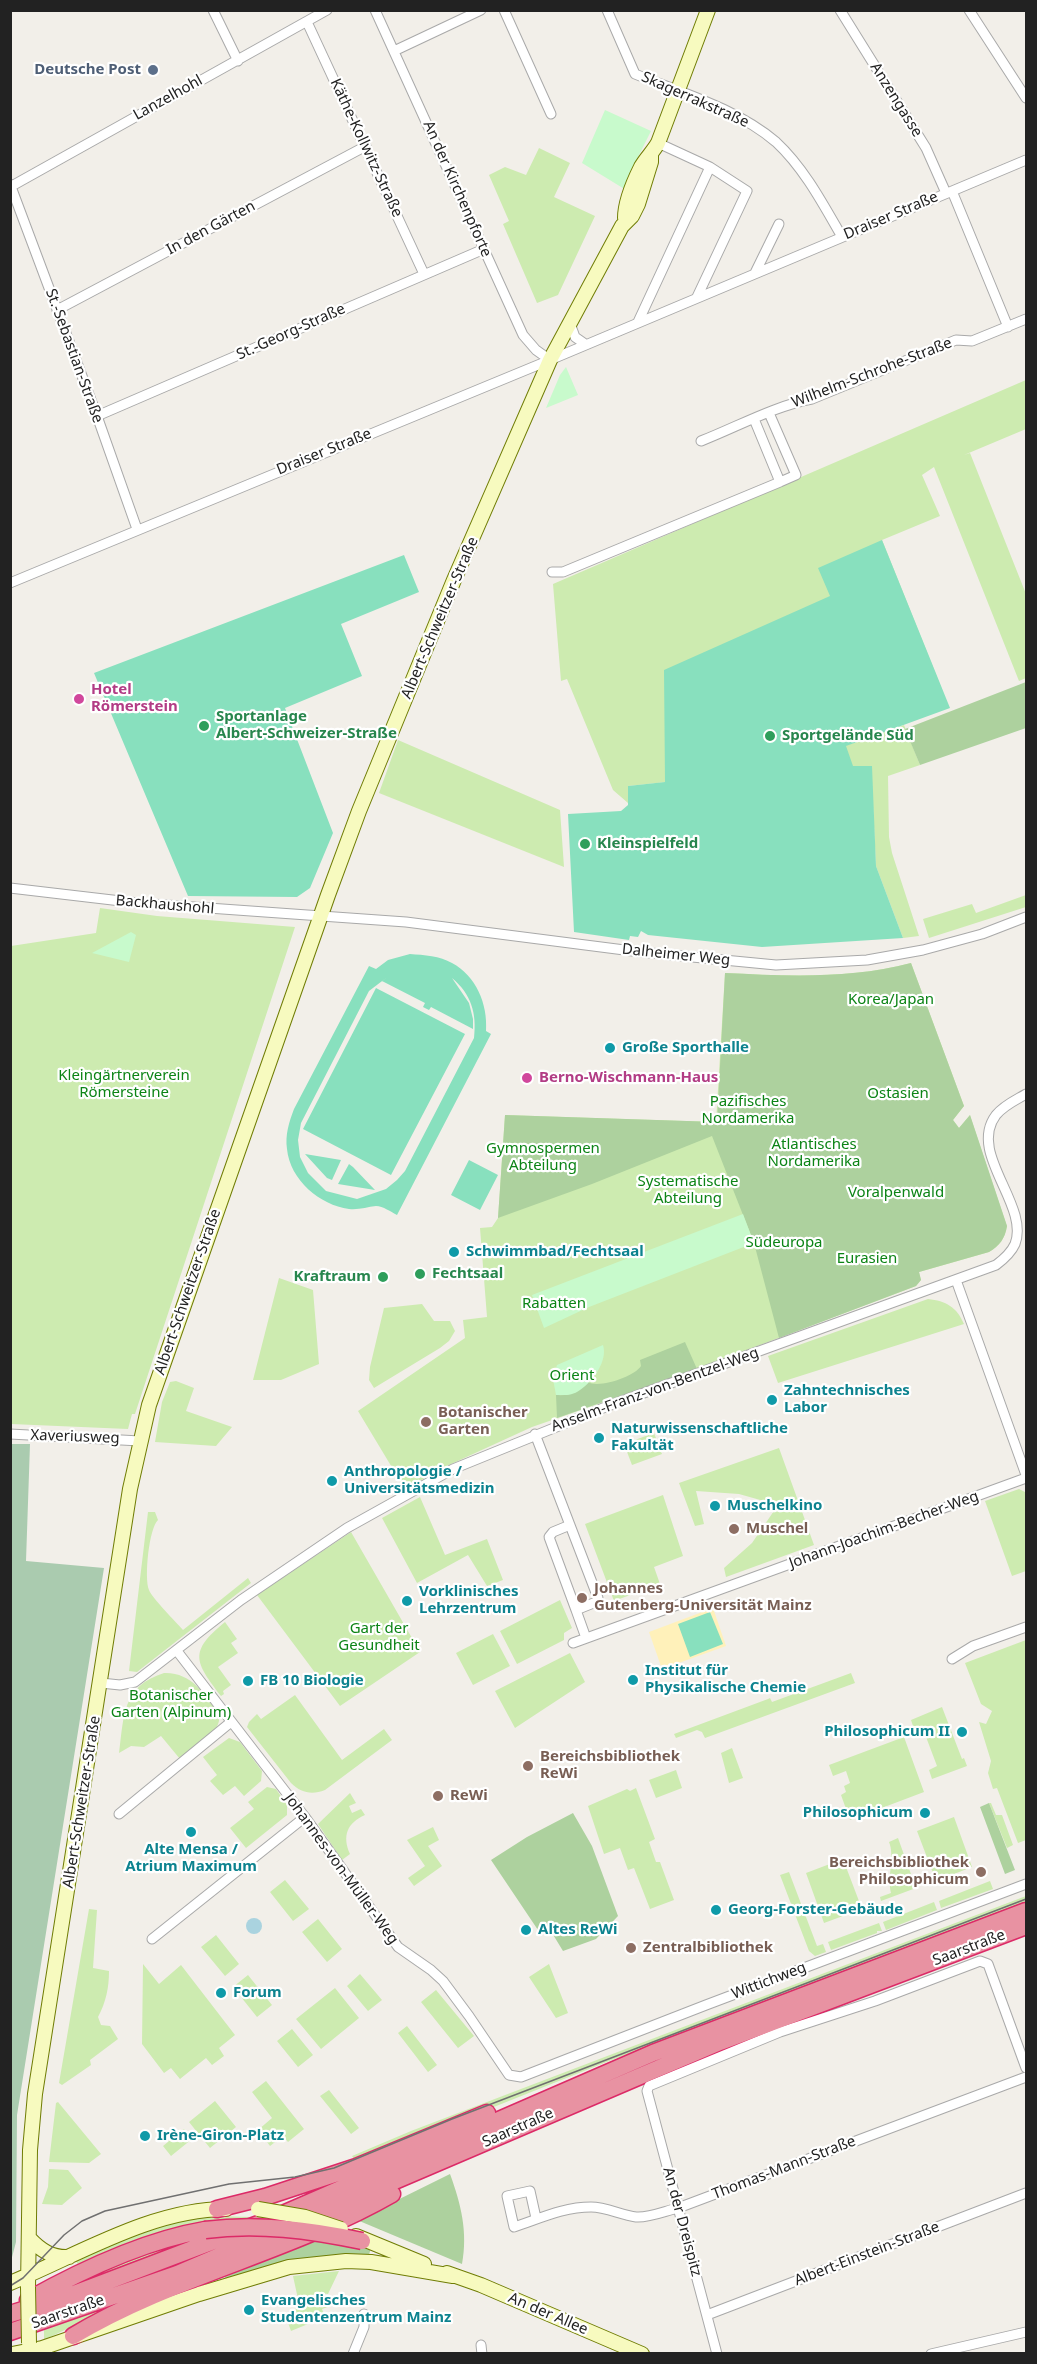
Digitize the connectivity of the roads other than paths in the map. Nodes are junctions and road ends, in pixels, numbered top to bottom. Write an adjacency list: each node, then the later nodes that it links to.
1 (213, 10): 12 (street)
2 (327, 10): 10 (street, Lanzelhohl)
3 (375, 10): 11 (street, An der Kirchenpforte)
4 (481, 10): 11 (street)
5 (504, 10): 15 (street)
6 (607, 10): 13 (street, Skagerrakstraße)
7 (708, 10): 13 (street, Albert-Schweitzer-Straße)
8 (840, 10): 21 (street, Anzengasse)
9 (969, 10): 14 (street)
10 (307, 21): 12 (street, Lanzelhohl); 16 (street, Käthe-Kollwitz-Straße)
11 (394, 51): 24 (street, An der Kirchenpforte)
12 (238, 61): 20 (street, Lanzelhohl)
13 (678, 91): 17 (street, Albert-Schweitzer-Straße); 23 (street, Skagerrakstraße)
14 (1026, 98)
15 (551, 114)
16 (366, 146): 26 (street, Käthe-Kollwitz-Straße); 28 (street, In den Gärten)
17 (654, 149): 19 (street); 31 (street, Albert-Schweitzer-Straße)
18 (1026, 160): 21 (street, Draiser Straße)
19 (710, 167): 27 (street); 30 (street)
20 (11, 186): 28 (street, St.-Sebastian-Straße)
21 (949, 192): 23 (street, Draiser Straße); 32 (street, Anzengasse)
22 (779, 224): 25 (street)
23 (842, 237): 25 (street, Draiser Straße)
24 (484, 249): 26 (street, St.-Georg-Straße); 34 (street, An der Kirchenpforte)
25 (755, 273): 27 (street, Draiser Straße)
26 (424, 274): 36 (street, St.-Georg-Straße)
27 (697, 297): 30 (street, Draiser Straße)
28 (57, 310): 36 (street, St.-Sebastian-Straße)
29 (1026, 319): 32 (street, Wilhelm-Schrohe-Straße)
30 (638, 322): 33 (street, Draiser Straße)
31 (570, 323): 33 (street); 34 (street, Albert-Schweitzer-Straße)
32 (1008, 327): 35 (street, Wilhelm-Schrohe-Straße)
33 (585, 344): 34 (street, Draiser Straße)
34 (550, 360): 40 (street, Draiser Straße); 44 (street, Albert-Schweitzer-Straße)
35 (769, 413): 37 (street, Wilhelm-Schrohe-Straße); 39 (street)
36 (97, 416): 40 (street, St.-Sebastian-Straße)
37 (754, 419): 38 (street, Wilhelm-Schrohe-Straße); 39 (street)
38 (701, 441)
39 (780, 482): 41 (street)
40 (136, 530): 42 (street, Draiser Straße)
41 (552, 572)
42 (10, 583)
43 (10, 888): 44 (street, Backhaushohl)
44 (320, 915): 45 (street, Dalheimer Weg); 50 (street, Albert-Schweitzer-Straße)
45 (1026, 917)
46 (1026, 1094): 47 (street, Anselm-Franz-von-Bentzel-Weg)
47 (956, 1280): 49 (street, Anselm-Franz-von-Bentzel-Weg); 51 (street)
48 (10, 1434): 50 (street, Xaveriusweg)
49 (535, 1434): 52 (street); 57 (street, Anselm-Franz-von-Bentzel-Weg)
50 (140, 1441): 59 (street, Albert-Schweitzer-Straße)
51 (1026, 1477): 55 (street, Johann-Joachim-Becher-Weg)
52 (570, 1525): 53 (street); 53 (street)
53 (576, 1610): 55 (street)
54 (1026, 1627): 58 (street)
55 (586, 1638): 56 (street, Johann-Joachim-Becher-Weg)
56 (573, 1642)
57 (177, 1651): 59 (street, Anselm-Franz-von-Bentzel-Weg); 60 (street, Johannes-von-Müller-Weg)
58 (952, 1659)
59 (101, 1683): 78 (street, Albert-Schweitzer-Straße)
60 (231, 1722): 61 (street); 62 (street, Johannes-von-Müller-Weg)
61 (119, 1814)
62 (304, 1816): 66 (street); 68 (street, Johannes-von-Müller-Weg)
63 (1026, 1884): 68 (street, Wittichweg)
64 (1026, 1911): 70 (highway, Saarstraße)
65 (1026, 1926): 72 (highway, Saarstraße)
66 (152, 1939)
67 (1026, 2067): 71 (street, Saarstraße)
68 (513, 2077)
69 (1026, 2077): 74 (street, Thomas-Mann-Straße)
70 (566, 2090): 75 (highway); 84 (highway, Saarstraße)
71 (647, 2091): 74 (street, An der Dreispitz)
72 (419, 2172): 87 (highway, Saarstraße); 89 (highway)
73 (1026, 2193): 86 (street, Albert-Einstein-Straße)
74 (678, 2208): 76 (street, Thomas-Mann-Straße); 86 (street, An der Dreispitz)
75 (217, 2209): 77 (street, bridge); 79 (street)
76 (536, 2218)
77 (367, 2242): 81 (street); 84 (highway, bridge)
78 (29, 2243): 79 (street); 80 (street); 82 (street, Albert-Schweitzer-Straße)
79 (69, 2257): 82 (street)
80 (10, 2276)
81 (453, 2276): 89 (street, Saarstraße); 93 (street, An der Allee)
82 (28, 2281): 83 (street); 90 (street, Albert-Schweitzer-Straße, bridge)
83 (10, 2283)
84 (10, 2312)
85 (364, 2314): 92 (street)
86 (707, 2315): 94 (street, An der Dreispitz)
87 (10, 2332)
88 (1026, 2332): 95 (street)
89 (73, 2336): 90 (street, Saarstraße)
90 (29, 2350): 91 (street, Saarstraße)
91 (12, 2354)
92 (353, 2354)
93 (642, 2354)
94 (717, 2354)
95 (931, 2354)

